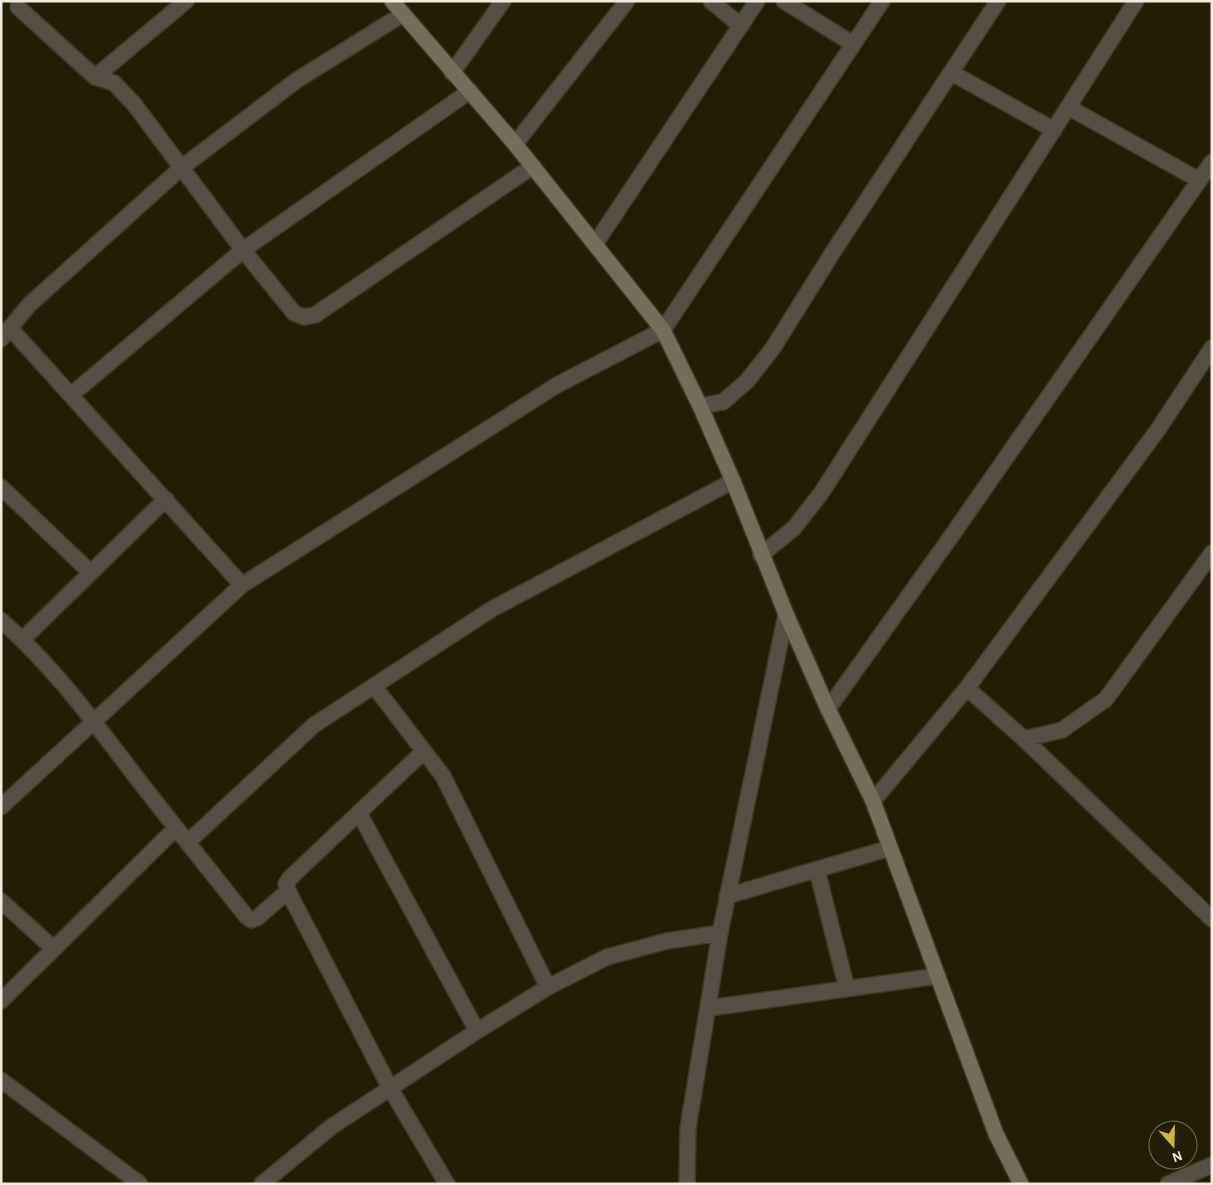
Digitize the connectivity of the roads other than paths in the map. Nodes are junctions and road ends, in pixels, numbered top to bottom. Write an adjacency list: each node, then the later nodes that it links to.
1 (186, 1): 17 (street)
2 (392, 1): 12 (street)
3 (503, 1): 15 (street)
4 (627, 1): 21 (street)
5 (711, 1): 13 (street)
6 (757, 1): 13 (street)
7 (784, 1): 14 (street)
8 (882, 1): 14 (street)
9 (998, 1): 16 (street)
10 (1136, 1): 19 (street)
11 (18, 7): 17 (street)
12 (403, 14): 15 (street); 24 (street)
13 (741, 26): 26 (street)
14 (853, 44): 28 (street)
15 (452, 72): 18 (street)
16 (952, 73): 20 (street); 32 (street)
17 (95, 77): 24 (street)
18 (470, 91): 21 (street); 27 (street)
19 (1068, 107): 20 (street); 25 (street)
20 (1054, 130): 37 (street)
21 (515, 144): 23 (street)
22 (1212, 162): 25 (street)
23 (533, 166): 26 (street); 27 (street)
24 (181, 168): 27 (street); 29 (street)
25 (1199, 180): 45 (street)
26 (595, 244): 28 (street)
27 (243, 250): 31 (street)
28 (663, 330): 32 (street); 39 (street)
29 (6, 334): 31 (street)
30 (1212, 348): 44 (street)
31 (71, 395): 35 (street)
32 (700, 406): 33 (street)
33 (733, 480): 37 (street); 43 (street)
34 (1, 487): 38 (street)
35 (166, 499): 38 (street); 39 (street)
36 (1212, 552): 47 (street)
37 (761, 555): 40 (street)
38 (90, 572): 42 (street)
39 (242, 585): 46 (street)
40 (786, 614): 45 (street); 57 (street)
41 (1, 620): 42 (street)
42 (22, 639): 46 (street)
43 (374, 686): 48 (street); 53 (street)
44 (967, 688): 47 (street); 49 (street)
45 (828, 709): 49 (street)
46 (94, 722): 50 (street); 52 (street)
47 (1024, 739): 59 (street)
48 (423, 752): 51 (street); 63 (street)
49 (873, 801): 54 (street)
50 (1, 807)
51 (359, 813): 56 (street); 67 (street)
52 (176, 828): 53 (street); 61 (street)
53 (188, 842): 56 (street)
54 (890, 848): 55 (street); 62 (street)
55 (817, 870): 57 (street); 64 (street)
56 (288, 891): 69 (street)
57 (728, 896): 60 (street)
58 (1, 902): 61 (street)
59 (1212, 919)
60 (720, 933): 63 (street); 66 (street)
61 (54, 949): 65 (street)
62 (938, 976): 64 (street); 75 (street)
63 (548, 987): 67 (street)
64 (847, 988): 66 (street)
65 (1, 1001)
66 (709, 1008): 74 (street)
67 (477, 1031): 69 (street)
68 (1, 1080): 72 (street)
69 (390, 1088): 71 (street); 73 (street)
70 (1212, 1165): 76 (street)
71 (442, 1182)
72 (140, 1184)
73 (262, 1184)
74 (687, 1184)
75 (1021, 1184)
76 (1168, 1184)

